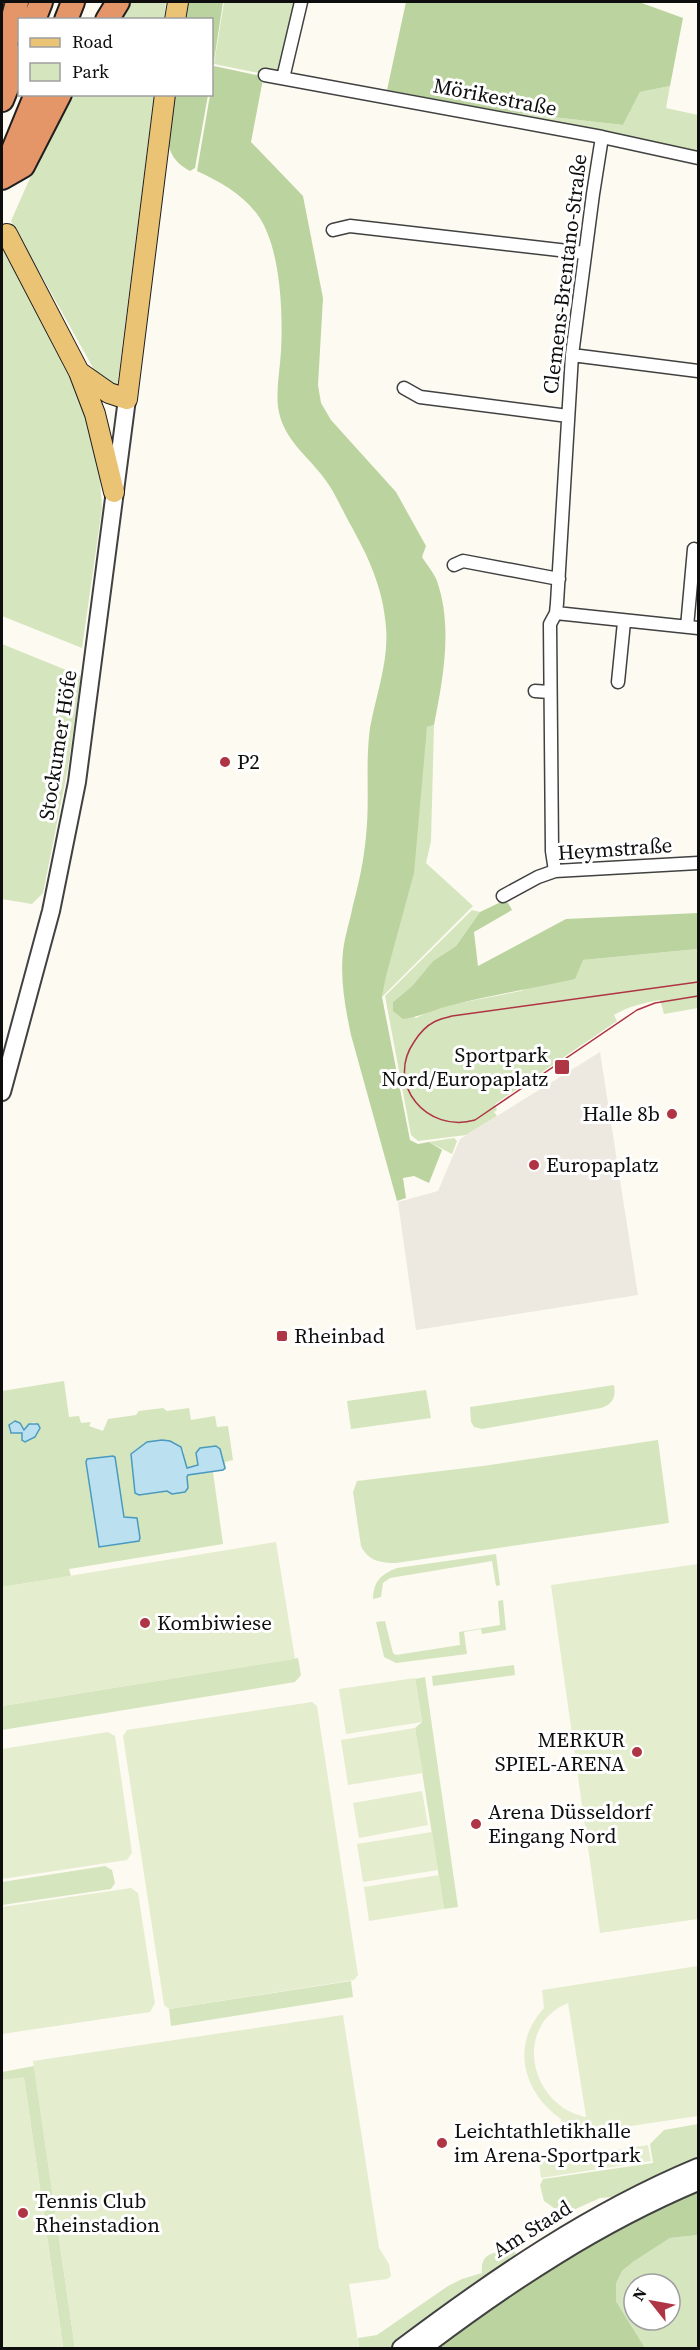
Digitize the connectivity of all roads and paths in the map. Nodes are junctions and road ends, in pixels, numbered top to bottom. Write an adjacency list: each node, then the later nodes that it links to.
1 (17, 2): 11 (highway)
2 (41, 2): 7 (highway)
3 (73, 2): 8 (highway)
4 (118, 2): 9 (highway)
5 (178, 2): 10 (main road)
6 (301, 2): 14 (street)
7 (35, 18)
8 (67, 18)
9 (108, 18)
10 (175, 18)
11 (2, 59)
12 (18, 61): 18 (highway)
13 (265, 75): 14 (street, Mörikestraße)
14 (283, 78): 19 (street, Mörikestraße)
15 (35, 96): 21 (highway)
16 (59, 96): 21 (highway)
17 (165, 96): 29 (main road)
18 (2, 100)
19 (602, 137): 20 (street, Mörikestraße); 24 (street, Clemens-Brentano-Straße)
20 (699, 158)
21 (2, 177)
22 (333, 230): 24 (street)
23 (8, 234): 27 (main road)
24 (585, 253): 25 (street, Clemens-Brentano-Straße)
25 (572, 355): 26 (street); 30 (street, Clemens-Brentano-Straße)
26 (699, 371)
27 (79, 372): 29 (main road); 31 (main road)
28 (404, 388): 30 (street, Clemens-Brentano-Straße)
29 (127, 399): 31 (street, Stockumer Höfe)
30 (568, 416): 34 (street, Clemens-Brentano-Straße)
31 (114, 492): 44 (street, Stockumer Höfe)
32 (694, 549): 37 (street)
33 (454, 565): 34 (street)
34 (559, 579): 35 (street, Clemens-Brentano-Straße)
35 (556, 613): 36 (street); 40 (street, Clemens-Brentano-Straße)
36 (624, 622): 37 (street); 38 (street)
37 (693, 628)
38 (618, 682)
39 (535, 691): 40 (street)
40 (549, 692): 42 (street, Clemens-Brentano-Straße)
41 (699, 863): 42 (street, Heymstraße)
42 (555, 871): 43 (street, Heymstraße)
43 (503, 896)
44 (2, 1092)
45 (699, 2167): 47 (street, Am Staad)
46 (699, 2182): 48 (street, Am Staad)
47 (401, 2349)
48 (423, 2349)

